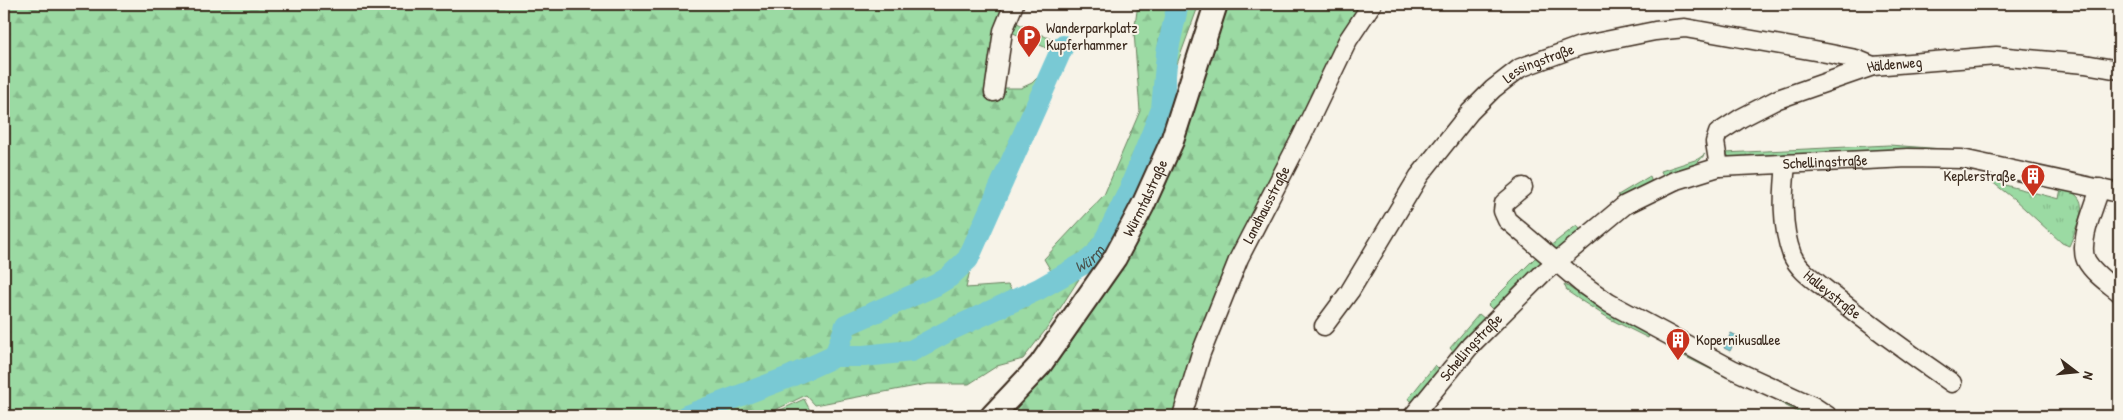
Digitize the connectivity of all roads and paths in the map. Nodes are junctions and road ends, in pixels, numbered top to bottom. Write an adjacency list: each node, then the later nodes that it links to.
1 (1014, 4): 6 (street)
2 (1216, 4): 16 (main road, Würmtalstraße)
3 (1372, 4): 17 (street, Landhausstraße)
4 (1873, 66): 5 (street, Häldenweg); 8 (street, Häldenweg); 14 (street, Lessingstraße)
5 (2119, 70)
6 (994, 92)
7 (1786, 164): 8 (street, Schellingstraße); 10 (street, Schellingstraße); 15 (street, Halleystraße)
8 (1719, 167): 12 (street, Schellingstraße)
9 (1523, 187): 12 (street)
10 (2100, 188): 11 (street, Schellingstraße); 13 (street)
11 (2119, 193)
12 (1556, 262): 18 (street, Schellingstraße); 19 (street)
13 (2119, 292)
14 (1324, 326)
15 (1952, 383)
16 (992, 416)
17 (1182, 416)
18 (1413, 416)
19 (1828, 416)

